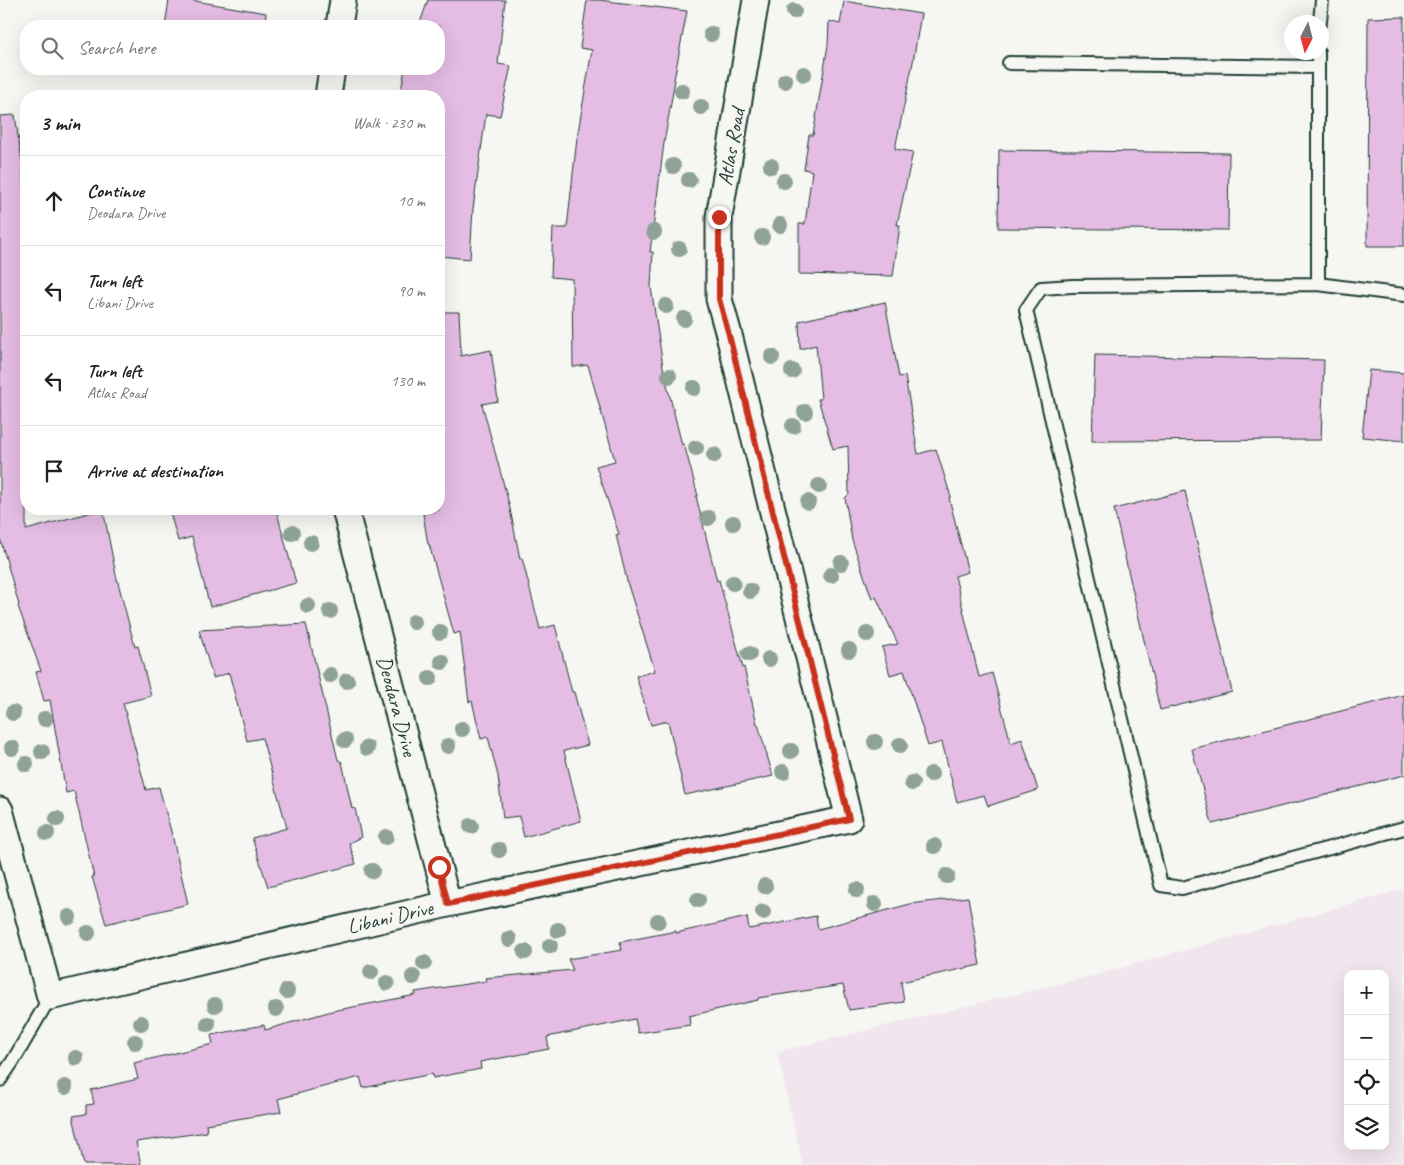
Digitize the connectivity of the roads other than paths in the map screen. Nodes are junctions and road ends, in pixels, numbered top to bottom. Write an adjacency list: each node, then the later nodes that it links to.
1 (343, 0): 5 (street)
2 (756, 0): 15 (street, Atlas Road)
3 (1322, 0): 4 (lane)
4 (1321, 15)
5 (340, 20)
6 (1317, 60): 8 (lane)
7 (1009, 63): 8 (lane)
8 (1317, 67): 11 (lane)
9 (331, 75): 10 (street)
10 (329, 90)
11 (1318, 284): 12 (lane); 16 (lane)
12 (1404, 295)
13 (347, 515): 17 (street, Deodara Drive)
14 (0, 810): 18 (street)
15 (849, 819): 17 (street, Libani Drive)
16 (1404, 828)
17 (448, 904): 18 (street, Libani Drive)
18 (50, 996): 19 (lane)
19 (0, 1080)

